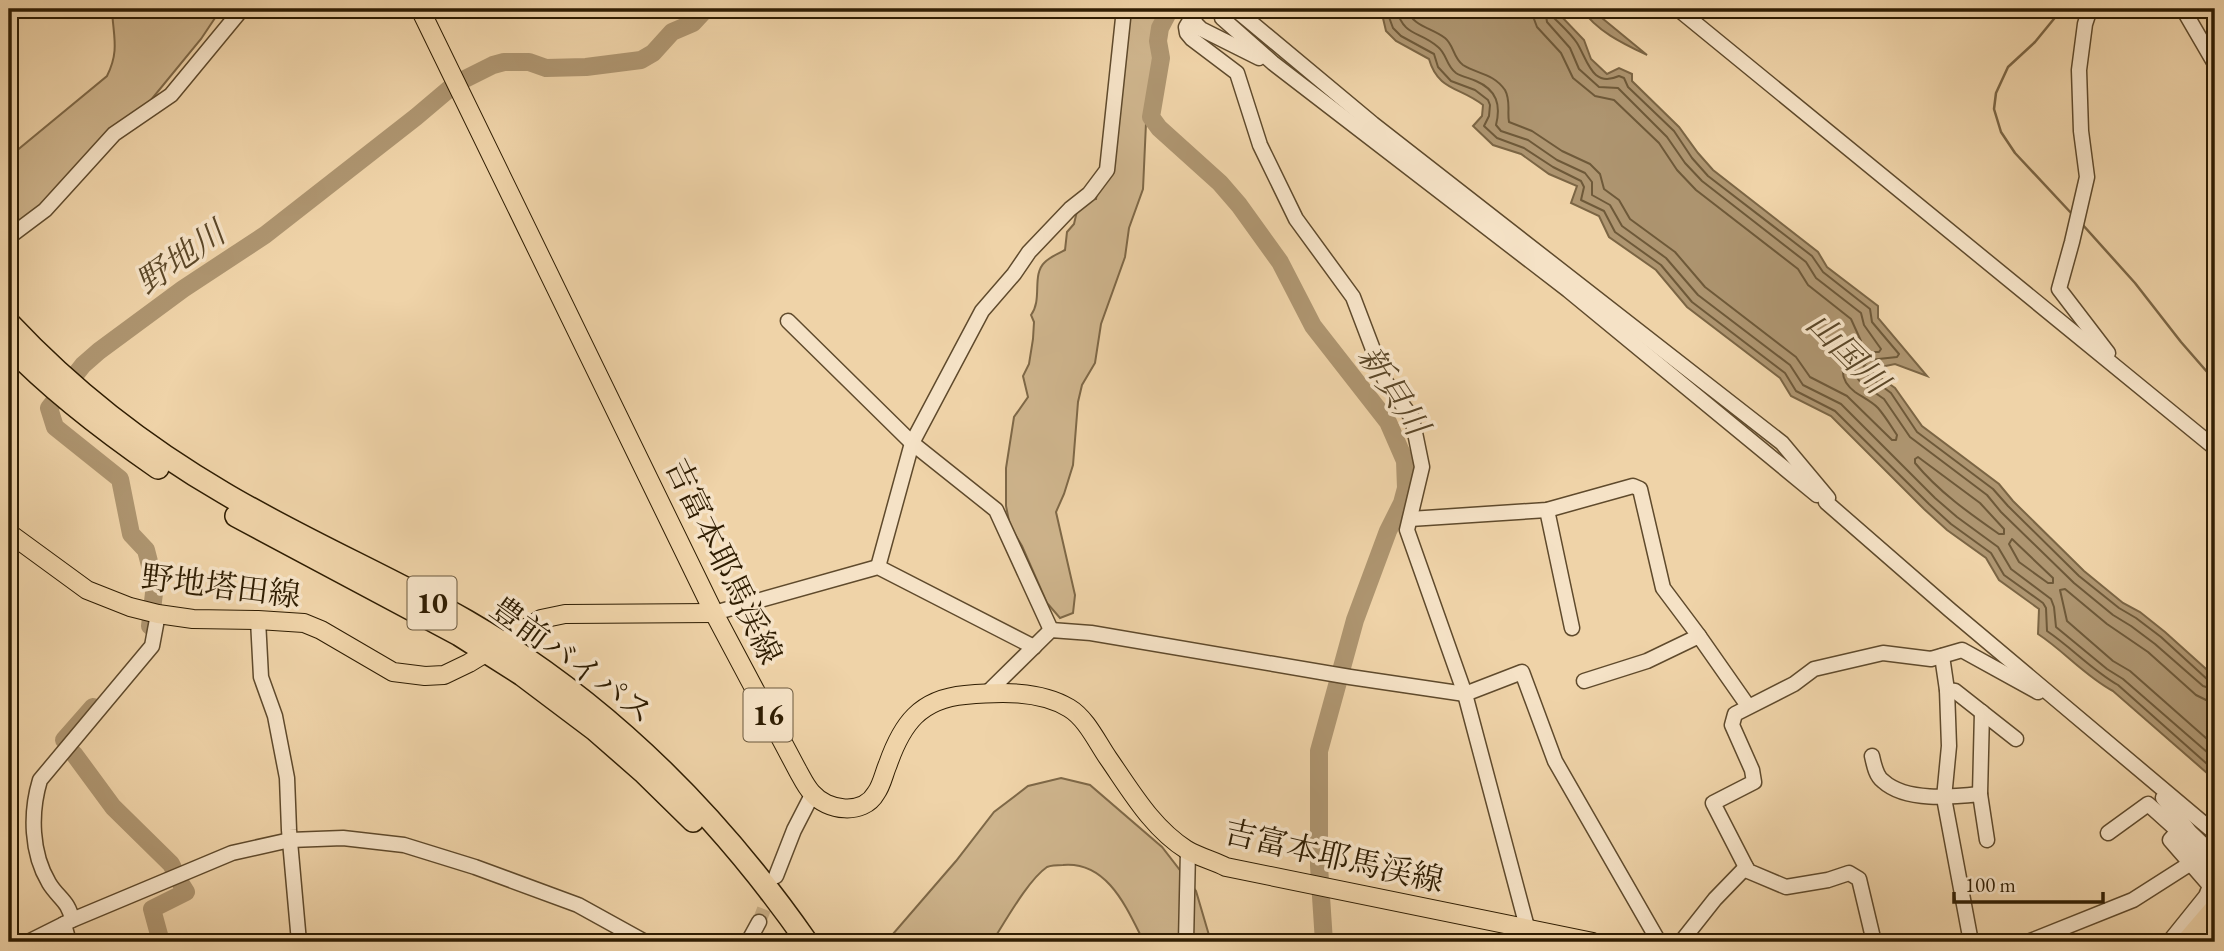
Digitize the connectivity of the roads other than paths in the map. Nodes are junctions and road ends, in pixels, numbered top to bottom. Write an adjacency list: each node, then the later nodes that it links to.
1 (242, 9): 12 (street)
2 (420, 9): 24 (main road, 吉富本耶馬渓線 / 16)
3 (1124, 9): 17 (street)
4 (1235, 9): 19 (street)
5 (1678, 9): 16 (street)
6 (2090, 9): 16 (street)
7 (2183, 9): 11 (street)
8 (1195, 15): 10 (street); 21 (street)
9 (1222, 18): 10 (street)
10 (1273, 63): 19 (street)
11 (2215, 63)
12 (9, 237)
13 (788, 321): 17 (street)
14 (9, 323): 30 (highway, 豊前バイパス / 10)
15 (9, 346): 30 (highway, 豊前バイパス / 10)
16 (2123, 372): 18 (street)
17 (912, 443): 23 (street); 28 (street)
18 (2215, 448)
19 (1826, 502): 37 (street)
20 (1547, 510): 21 (street); 27 (street); 29 (street)
21 (1410, 519): 36 (street)
22 (9, 533): 25 (main road, 野地塔田線)
23 (878, 567): 24 (street); 31 (street)
24 (714, 613): 30 (main road, 野地塔田線); 43 (main road, 吉富本耶馬渓線 / 16)
25 (158, 614): 26 (main road, 野地塔田線); 58 (street)
26 (258, 620): 30 (main road, 野地塔田線); 49 (street)
27 (1572, 628)
28 (1051, 630): 31 (street); 36 (street)
29 (1699, 636): 33 (street); 38 (street)
30 (494, 647): 67 (highway, 豊前バイパス / 10); 68 (highway, 豊前バイパス / 10)
31 (1034, 647): 35 (street)
32 (1942, 656): 34 (street); 37 (street); 38 (street)
33 (1584, 681)
34 (1947, 690): 39 (street); 45 (street)
35 (986, 694): 43 (main road, 吉富本耶馬渓線); 51 (main road, 吉富本耶馬渓線)
36 (1465, 694): 61 (street); 71 (street)
37 (2052, 695): 42 (street)
38 (1748, 706): 54 (street)
39 (1982, 712): 40 (street); 44 (street)
40 (2016, 739)
41 (1872, 756): 45 (street)
42 (2160, 788): 46 (street); 47 (street)
43 (813, 794): 56 (street)
44 (1980, 794): 45 (street); 50 (street)
45 (1944, 798): 74 (street)
46 (2182, 829): 48 (street); 52 (street); 53 (street); 55 (street)
47 (2215, 833)
48 (2108, 834)
49 (290, 840): 58 (street); 64 (street); 65 (street)
50 (1987, 840)
51 (1188, 850): 61 (main road, 吉富本耶馬渓線); 69 (street)
52 (2215, 856)
53 (2191, 863): 75 (street); 76 (street)
54 (1746, 867): 72 (street); 73 (street)
55 (2215, 874)
56 (776, 876)
57 (2215, 907): 77 (main road)
58 (68, 922): 62 (street); 63 (street)
59 (759, 922): 66 (street)
60 (2215, 929): 78 (street)
61 (1529, 936): 70 (main road, 吉富本耶馬渓線)
62 (28, 942)
63 (69, 942)
64 (299, 942)
65 (645, 942)
66 (748, 942)
67 (790, 942)
68 (807, 942)
69 (1185, 942)
70 (1593, 942)
71 (1659, 942)
72 (1681, 942)
73 (1874, 942)
74 (1971, 942)
75 (2028, 942)
76 (2169, 942)
77 (2185, 942)
78 (2204, 942)

